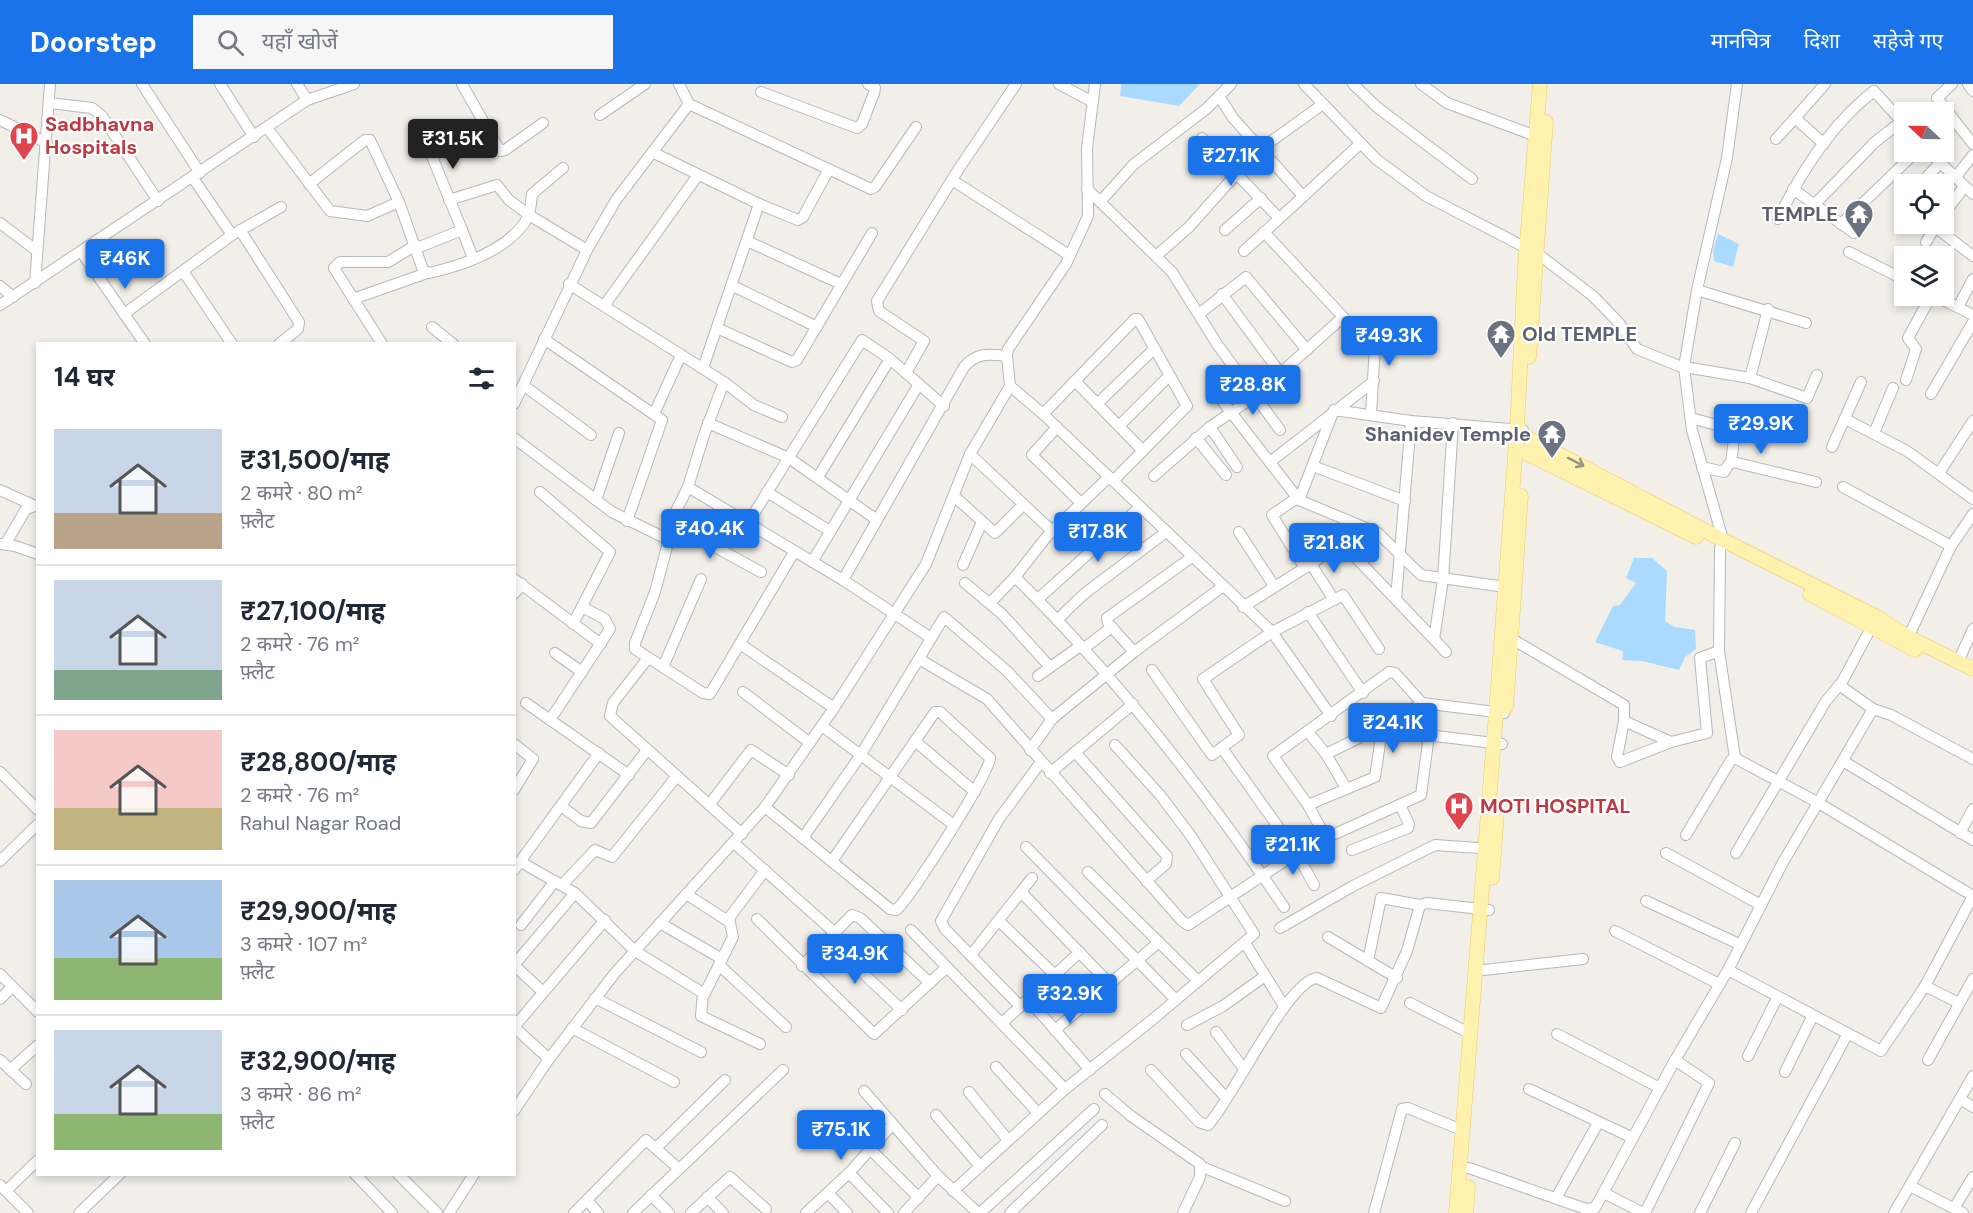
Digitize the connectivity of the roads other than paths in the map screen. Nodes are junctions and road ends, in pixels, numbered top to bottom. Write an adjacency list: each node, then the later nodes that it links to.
1 (50, 84): 29 (street)
2 (142, 84): 59 (street)
3 (220, 84): 42 (street)
4 (297, 84): 27 (street)
5 (354, 84): 27 (street)
6 (462, 84): 40 (street)
7 (645, 84): 33 (street)
8 (679, 84): 30 (street)
9 (868, 84): 25 (street)
10 (1016, 84): 62 (street)
11 (1059, 84): 28 (street)
12 (1095, 84): 28 (street)
13 (1231, 84): 26 (street)
14 (1304, 84): 31 (street)
15 (1353, 84): 61 (street)
16 (1421, 84): 41 (street)
17 (1540, 84): 41 (main road)
18 (1548, 84): 98 (main road)
19 (1737, 84): 114 (street)
20 (1825, 84): 34 (street)
21 (1952, 84): 48 (street)
22 (1968, 84): 24 (street)
23 (1872, 88): 32 (street); 47 (street)
24 (1973, 91)
25 (761, 92)
26 (1219, 96): 49 (street); 74 (street)
27 (307, 100): 38 (street)
28 (1093, 102): 64 (street)
29 (49, 103): 45 (street); 71 (street)
30 (689, 104): 50 (street); 55 (street)
31 (1323, 104): 46 (street); 49 (street)
32 (1894, 112)
33 (600, 115)
34 (1796, 117): 44 (street); 47 (street)
35 (0, 120): 45 (street)
36 (543, 123): 40 (street)
37 (916, 127): 55 (street)
38 (268, 129): 42 (street); 63 (street)
39 (1894, 130): 77 (street)
40 (488, 132): 70 (street)
41 (1536, 136): 98 (main road)
42 (254, 138): 59 (street)
43 (1202, 138): 56 (street)
44 (1776, 139)
45 (46, 143): 96 (street)
46 (1361, 143): 68 (street); 98 (street)
47 (1824, 144): 65 (street)
48 (1973, 144)
49 (1262, 147): 56 (street); 68 (street)
50 (654, 153): 58 (street); 95 (street)
51 (1973, 155): 60 (street)
52 (1906, 162): 83 (street)
53 (1940, 163): 57 (street); 60 (street)
54 (563, 168): 67 (street)
55 (829, 169): 75 (street)
56 (1237, 173): 69 (street); 102 (street)
57 (1930, 174)
58 (698, 175): 75 (street); 120 (street)
59 (197, 176): 71 (street); 87 (street)
60 (1955, 178): 66 (street)
61 (1472, 179)
62 (952, 180): 101 (street); 146 (street)
63 (309, 184): 73 (street); 73 (street)
64 (1087, 189): 74 (street); 101 (street)
65 (1793, 189): 77 (street); 81 (street)
66 (1968, 191): 76 (street)
67 (532, 194): 72 (street); 79 (street)
68 (1303, 196): 80 (street)
69 (1261, 198): 80 (street); 85 (street)
70 (449, 200): 72 (street); 84 (street)
71 (158, 201): 100 (street)
72 (510, 201): 79 (street)
73 (399, 202): 94 (street)
74 (1100, 202): 102 (street)
75 (759, 204): 92 (street)
76 (1954, 204)
77 (1814, 205): 83 (street)
78 (281, 207): 87 (street)
79 (529, 215): 95 (street); 104 (street)
80 (1279, 218): 86 (street)
81 (1778, 219)
82 (0, 223): 96 (street)
83 (1841, 224): 89 (street)
84 (462, 230): 94 (street); 104 (street)
85 (1225, 230)
86 (1264, 232): 97 (street); 127 (street)
87 (236, 233): 105 (street); 136 (street)
88 (872, 233): 111 (street)
89 (1854, 234)
90 (1931, 234): 93 (street)
91 (1947, 234): 103 (street)
92 (747, 241): 111 (street); 113 (street)
93 (1926, 242)
94 (416, 247): 106 (street); 117 (street)
95 (587, 250): 110 (street)
96 (37, 251): 109 (street)
97 (1244, 251)
98 (1532, 251): 144 (street); 181 (main road)
99 (1849, 252): 107 (street)
100 (82, 253): 109 (street); 124 (street)
101 (1069, 255): 142 (street)
102 (1156, 256): 125 (street)
103 (1973, 256)
104 (473, 258): 106 (street)
105 (183, 271): 124 (street); 135 (street)
106 (427, 273): 117 (street)
107 (1894, 274)
108 (1973, 279): 122 (street)
109 (35, 283): 116 (street)
110 (569, 284): 120 (street); 133 (street)
111 (841, 284): 131 (street)
112 (0, 286): 116 (street)
113 (733, 286): 131 (street); 132 (street)
114 (1697, 290): 123 (street); 144 (street)
115 (1222, 294): 125 (street); 140 (street); 147 (street)
116 (13, 297): 118 (street)
117 (353, 299): 137 (street)
118 (0, 305)
119 (1954, 305): 122 (street)
120 (604, 306): 141 (street)
121 (1925, 306): 151 (street)
122 (1958, 307): 126 (street)
123 (1768, 309): 129 (street); 150 (street)
124 (124, 314): 134 (street)
125 (1199, 314): 162 (street)
126 (1973, 315)
127 (1345, 319): 140 (street); 152 (street)
128 (1973, 322): 161 (street)
129 (1806, 323)
130 (432, 327): 138 (street)
131 (817, 327): 132 (street)
132 (717, 328): 145 (street)
133 (544, 339): 159 (street); 167 (street)
134 (144, 342)
135 (231, 342)
136 (282, 342)
137 (379, 342)
138 (451, 342)
139 (1154, 349): 149 (street); 154 (street); 163 (street)
140 (1307, 350): 147 (street)
141 (681, 355): 145 (street); 167 (street)
142 (1007, 356): 157 (street); 164 (street)
143 (890, 359): 146 (street); 191 (street); 200 (street)
144 (1682, 366): 150 (street); 171 (street)
145 (703, 368): 153 (street)
146 (906, 373): 156 (street)
147 (1281, 374): 162 (street)
148 (1817, 375): 150 (street)
149 (1169, 376): 177 (street); 188 (street)
150 (1750, 378)
151 (1906, 380)
152 (1374, 381): 165 (street); 169 (street)
153 (724, 382): 170 (street); 175 (street)
154 (1076, 382): 163 (street); 168 (street)
155 (1861, 382): 172 (street)
156 (919, 384): 164 (street); 212 (street)
157 (1010, 386): 168 (street); 190 (street)
158 (1893, 388): 182 (street)
159 (519, 389): 184 (street)
160 (1213, 389): 166 (street)
161 (1931, 394)
162 (1255, 396): 166 (street); 180 (street)
163 (1097, 404): 177 (street)
164 (944, 406): 219 (street)
165 (1334, 410): 169 (street); 192 (street); 194 (street)
166 (1232, 413): 179 (street); 192 (street)
167 (654, 414): 220 (street)
168 (1043, 414): 178 (street)
169 (1371, 415): 173 (street)
170 (782, 417)
171 (1691, 418): 193 (street); 196 (street)
172 (1845, 419): 182 (street); 187 (street)
173 (1411, 421): 176 (street); 213 (street)
174 (1973, 421): 197 (street)
175 (708, 423): 191 (street); 203 (street)
176 (1453, 423): 181 (street); 245 (street)
177 (1119, 426): 188 (street)
178 (1058, 427): 201 (street); 214 (street)
179 (1210, 427): 185 (street); 195 (street)
180 (1280, 430)
181 (1522, 432): 189 (main road); 232 (main road, one-way to 232); 250 (main road)
182 (1874, 433): 197 (street)
183 (619, 434): 211 (street)
184 (591, 435)
185 (1196, 438): 198 (street); 199 (street)
186 (516, 440): 211 (street)
187 (1832, 447)
188 (1143, 451): 201 (street)
189 (1524, 452): 232 (main road); 250 (main road)
190 (970, 454): 208 (street); 216 (street)
191 (789, 458): 200 (street); 207 (street)
192 (1269, 462): 209 (street)
193 (1731, 463): 196 (street); 202 (street)
194 (1313, 466): 209 (street); 213 (street)
195 (1237, 467)
196 (1702, 467): 232 (street)
197 (1939, 473): 210 (street)
198 (1226, 475)
199 (1154, 476)
200 (818, 477): 212 (street)
201 (1111, 479): 214 (street); 217 (street)
202 (1816, 482)
203 (688, 487): 222 (street); 223 (street)
204 (1843, 487): 233 (street)
205 (0, 490): 215 (street)
206 (540, 492): 255 (street)
207 (767, 492): 222 (street); 225 (street)
208 (954, 496): 221 (street); 258 (street)
209 (1298, 499): 224 (street); 240 (street)
210 (1973, 499)
211 (596, 500): 220 (street)
212 (848, 501): 219 (street); 225 (street)
213 (1405, 501): 236 (street)
214 (1081, 503): 226 (street)
215 (35, 505): 231 (street)
216 (1023, 505): 221 (street); 226 (street)
217 (1140, 507): 227 (street); 251 (street)
218 (1973, 514): 233 (street)
219 (878, 520): 244 (street)
220 (627, 521): 229 (street)
221 (982, 522): 239 (street)
222 (748, 523): 234 (street)
223 (673, 524): 229 (street); 241 (street)
224 (1363, 527): 230 (street); 236 (street)
225 (830, 531): 238 (street)
226 (1052, 531): 242 (street)
227 (1166, 531): 237 (street); 259 (street)
228 (1239, 532): 248 (street)
229 (669, 540): 277 (street)
230 (1342, 543): 240 (street); 252 (street)
231 (3, 544): 235 (street)
232 (1721, 544): 260 (main road); 273 (street)
233 (1951, 546): 268 (street)
234 (794, 552): 238 (street); 270 (street)
235 (36, 553)
236 (1401, 554): 245 (street); 252 (street)
237 (1192, 557): 249 (street); 262 (street)
238 (812, 562): 244 (street)
239 (963, 565)
240 (1308, 566): 248 (street); 253 (street)
241 (760, 572)
242 (1015, 577): 251 (street); 254 (street)
243 (701, 579): 280 (street)
244 (843, 580): 258 (street)
245 (1443, 580): 250 (street); 266 (street)
246 (518, 581): 261 (street)
247 (965, 583): 254 (street)
248 (1274, 586): 256 (street)
249 (1222, 587): 256 (street); 274 (street)
250 (1510, 587): 267 (main road); 296 (main road)
251 (1038, 599): 259 (street)
252 (1396, 599): 266 (street)
253 (1334, 600): 257 (street); 272 (street)
254 (990, 603): 281 (street)
255 (582, 607): 261 (street); 269 (street)
256 (1243, 607): 264 (street)
257 (1308, 612): 264 (street); 290 (street)
258 (895, 613): 265 (street); 294 (street)
259 (1057, 620): 271 (street)
260 (1874, 622): 268 (main road); 288 (street)
261 (573, 624): 269 (street)
262 (1112, 627): 271 (street); 274 (street)
263 (1973, 630): 279 (street)
264 (1272, 632): 297 (street); 311 (street)
265 (932, 638): 278 (street); 298 (street)
266 (1434, 639): 275 (street)
267 (1512, 639): 296 (main road); 300 (street)
268 (1906, 641): 279 (main road); 287 (main road)
269 (601, 644): 284 (street)
270 (740, 644): 280 (street); 294 (street)
271 (1082, 647): 281 (street); 285 (street)
272 (1379, 649)
273 (1719, 651): 306 (street); 318 (street)
274 (1134, 652): 285 (street)
275 (1446, 652)
276 (555, 653): 284 (street)
277 (648, 658): 280 (street); 312 (street)
278 (919, 659): 313 (street); 317 (street)
279 (1958, 662): 282 (main road)
280 (663, 667)
281 (1050, 667): 286 (street)
282 (1973, 669)
283 (1152, 670): 311 (street)
284 (582, 672): 299 (street)
285 (1106, 674): 293 (street); 298 (street)
286 (1038, 676)
287 (1973, 679)
288 (1839, 685): 295 (street); 328 (street)
289 (742, 692): 307 (street)
290 (1363, 693): 292 (street); 297 (street)
291 (526, 703): 299 (street)
292 (1422, 703): 296 (street); 302 (street)
293 (1133, 704): 314 (street); 363 (street)
294 (834, 708): 301 (street)
295 (1873, 709): 319 (street); 320 (street)
296 (1501, 713): 308 (main road)
297 (1331, 716): 303 (street)
298 (1052, 719): 313 (street)
299 (550, 720): 315 (street)
300 (1624, 721): 306 (street); 306 (street)
301 (822, 726): 307 (street); 317 (street)
302 (1379, 729): 304 (street); 316 (street); 330 (street)
303 (1308, 732): 316 (street); 334 (street)
304 (1429, 735): 308 (street); 336 (street)
305 (915, 741): 327 (street); 331 (street); 331 (street)
306 (1671, 742)
307 (810, 743): 326 (street)
308 (1498, 743): 353 (main road)
309 (516, 746): 329 (street)
310 (1115, 746): 371 (street)
311 (1222, 748): 355 (street)
312 (647, 750): 324 (street); 325 (street)
313 (1030, 750): 321 (street)
314 (1075, 752): 323 (street); 365 (street)
315 (600, 753): 324 (street); 335 (street)
316 (1326, 754): 330 (street)
317 (860, 756): 327 (street); 346 (street)
318 (1736, 758): 328 (street); 345 (street)
319 (1973, 759)
320 (1843, 760): 332 (street); 343 (street)
321 (1041, 762): 323 (street); 394 (street)
322 (0, 772): 338 (street)
323 (1050, 773): 365 (street)
324 (629, 775): 335 (street)
325 (677, 776): 333 (street); 366 (street)
326 (789, 776): 333 (street); 337 (street)
327 (889, 777): 341 (street); 359 (street)
328 (1777, 782): 332 (street); 357 (street)
329 (516, 787)
330 (1346, 788): 334 (street)
331 (975, 792): 341 (street)
332 (1817, 802): 372 (street); 375 (street)
333 (709, 805): 344 (street)
334 (1308, 805): 347 (street)
335 (561, 806): 360 (street)
336 (1400, 806): 340 (street); 349 (street)
337 (765, 807): 344 (street); 346 (street)
338 (36, 808)
339 (1973, 809): 343 (street)
340 (1363, 823): 347 (street); 349 (street)
341 (954, 825): 359 (street)
342 (36, 826): 358 (street)
343 (1960, 832): 348 (street)
344 (742, 834): 350 (street)
345 (1686, 835)
346 (803, 838): 359 (street)
347 (1326, 838): 355 (street)
348 (1973, 840)
349 (1371, 842): 354 (street)
350 (734, 843): 361 (street); 370 (street)
351 (0, 844): 358 (street)
352 (1026, 847): 398 (street)
353 (1489, 848): 377 (main road); 384 (street)
354 (1352, 850)
355 (1296, 852): 363 (street); 367 (street)
356 (1666, 853): 375 (street)
357 (1736, 853)
358 (4, 857)
359 (832, 861)
360 (518, 866): 366 (street)
361 (765, 870): 380 (street); 387 (street)
362 (1088, 872): 389 (street)
363 (1262, 875): 371 (street); 376 (street)
364 (1032, 878): 368 (street)
365 (1146, 881): 371 (street)
366 (559, 883): 369 (street); 383 (street)
367 (1314, 885)
368 (1021, 892): 381 (street); 393 (street)
369 (575, 893): 379 (street); 399 (street)
370 (686, 894): 380 (street); 382 (street)
371 (1230, 896): 390 (street)
372 (1973, 896): 414 (street)
373 (1646, 901): 391 (street)
374 (1420, 904): 377 (street); 396 (street); 408 (street)
375 (1761, 905): 391 (street)
376 (1284, 907)
377 (1484, 910): 403 (main road); 437 (main road)
378 (757, 919): 400 (street)
379 (605, 920): 392 (street); 416 (street)
380 (728, 921): 397 (street)
381 (999, 921): 394 (street); 406 (street)
382 (660, 923): 392 (street); 397 (street)
383 (521, 925)
384 (1280, 928)
385 (911, 930): 402 (street)
386 (1615, 931): 413 (street)
387 (831, 935): 400 (street); 411 (street); 427 (street)
388 (1328, 937): 396 (street)
389 (1159, 942): 398 (street); 410 (street)
390 (1245, 944): 407 (street); 410 (street)
391 (1739, 944): 404 (street)
392 (635, 951): 417 (street); 418 (street)
393 (1080, 952): 406 (street); 412 (street)
394 (971, 955): 422 (street)
395 (1583, 959): 403 (street)
396 (1368, 961): 408 (street)
397 (721, 962): 417 (street); 432 (street)
398 (1136, 962): 412 (street); 421 (street)
399 (516, 963)
400 (802, 966): 427 (street)
401 (516, 967): 416 (street)
402 (947, 967): 411 (street); 429 (street)
403 (1484, 970): 486 (main road)
404 (1728, 970): 413 (street); 420 (street)
405 (0, 974): 415 (street)
406 (1054, 974): 422 (street)
407 (1266, 976): 425 (street); 431 (street)
408 (1396, 978): 425 (street)
409 (1973, 979): 424 (street)
410 (1198, 981): 421 (street)
411 (930, 983): 427 (street)
412 (1110, 984): 435 (street)
413 (1719, 984): 447 (street)
414 (1925, 986): 424 (street); 439 (street)
415 (12, 987): 419 (street); 426 (street)
416 (543, 992): 430 (street)
417 (704, 995): 440 (street)
418 (595, 998): 433 (street); 442 (street)
419 (0, 999)
420 (1777, 999): 428 (street); 444 (street)
421 (1176, 1000): 453 (street)
422 (1024, 1002): 429 (street); 435 (street)
423 (1410, 1003): 437 (street)
424 (1959, 1003): 448 (street)
425 (1284, 1006): 450 (street)
426 (36, 1010)
427 (902, 1010)
428 (1812, 1017): 439 (street); 455 (street)
429 (1002, 1023): 461 (street)
430 (516, 1025)
431 (1187, 1025)
432 (786, 1026)
433 (572, 1028): 446 (street); 458 (street)
434 (516, 1029): 446 (street)
435 (1055, 1030): 453 (street)
436 (1216, 1032): 450 (street)
437 (1470, 1034): 476 (main road)
438 (1557, 1034): 460 (street)
439 (1847, 1035): 530 (street)
440 (760, 1044)
441 (36, 1047): 451 (street)
442 (701, 1052)
443 (1186, 1054): 466 (street)
444 (1748, 1056)
445 (0, 1059): 451 (street)
446 (549, 1059): 469 (street)
447 (1675, 1060): 460 (street); 528 (street)
448 (1928, 1060)
449 (996, 1067): 471 (street)
450 (1244, 1069): 466 (street)
451 (10, 1070): 459 (street)
452 (783, 1070): 485 (street)
453 (1090, 1070): 461 (street)
454 (1151, 1070): 466 (street)
455 (1785, 1072)
456 (1973, 1076): 467 (street)
457 (725, 1080): 480 (street)
458 (674, 1082)
459 (26, 1084)
460 (1660, 1088): 477 (street)
461 (1065, 1089): 471 (street)
462 (1529, 1089): 473 (street)
463 (864, 1091): 474 (street)
464 (969, 1092): 478 (street)
465 (1105, 1094): 484 (street)
466 (1226, 1098)
467 (1960, 1099): 468 (street); 494 (street)
468 (1973, 1107)
469 (516, 1108)
470 (1094, 1109): 522 (street)
471 (1038, 1113): 478 (street)
472 (936, 1115): 483 (street)
473 (1598, 1123): 477 (street); 502 (street)
474 (892, 1125): 481 (street); 492 (street)
475 (1102, 1125): 523 (street)
476 (1464, 1131): 525 (street); 526 (main road)
477 (1633, 1138): 498 (street)
478 (1008, 1140): 483 (street)
479 (1735, 1143): 529 (street)
480 (657, 1147): 485 (street); 503 (street)
481 (871, 1150): 487 (street); 501 (street)
482 (36, 1162): 495 (street)
483 (979, 1165): 496 (street)
484 (1200, 1166): 504 (street); 524 (street)
485 (678, 1168): 499 (street)
486 (1469, 1168): 502 (street); 527 (main road)
487 (849, 1173): 497 (street); 520 (street)
488 (118, 1176): 508 (street)
489 (358, 1176): 510 (street)
490 (400, 1176): 511 (street)
491 (473, 1176): 512 (street)
492 (938, 1176): 496 (street); 501 (street)
493 (1973, 1177): 507 (street)
494 (1910, 1186): 507 (street); 531 (street)
495 (3, 1188): 509 (street)
496 (953, 1191): 522 (street)
497 (828, 1193): 518 (street); 519 (street)
498 (1604, 1193): 502 (street); 528 (street)
499 (651, 1196): 506 (street); 515 (street)
500 (707, 1197): 505 (street); 516 (street); 517 (street)
501 (919, 1198): 521 (street)
502 (1556, 1198)
503 (587, 1200): 513 (street); 514 (street)
504 (1285, 1201)
505 (766, 1209)
506 (640, 1211)
507 (1959, 1211)
508 (82, 1212)
509 (28, 1213)
510 (392, 1213)
511 (436, 1213)
512 (449, 1213)
513 (574, 1213)
514 (598, 1213)
515 (669, 1213)
516 (691, 1213)
517 (723, 1213)
518 (806, 1213)
519 (847, 1213)
520 (888, 1213)
521 (904, 1213)
522 (979, 1213)
523 (1010, 1213)
524 (1183, 1213)
525 (1374, 1213)
526 (1456, 1213)
527 (1466, 1213)
528 (1644, 1213)
529 (1700, 1213)
530 (1751, 1213)
531 (1894, 1213)

